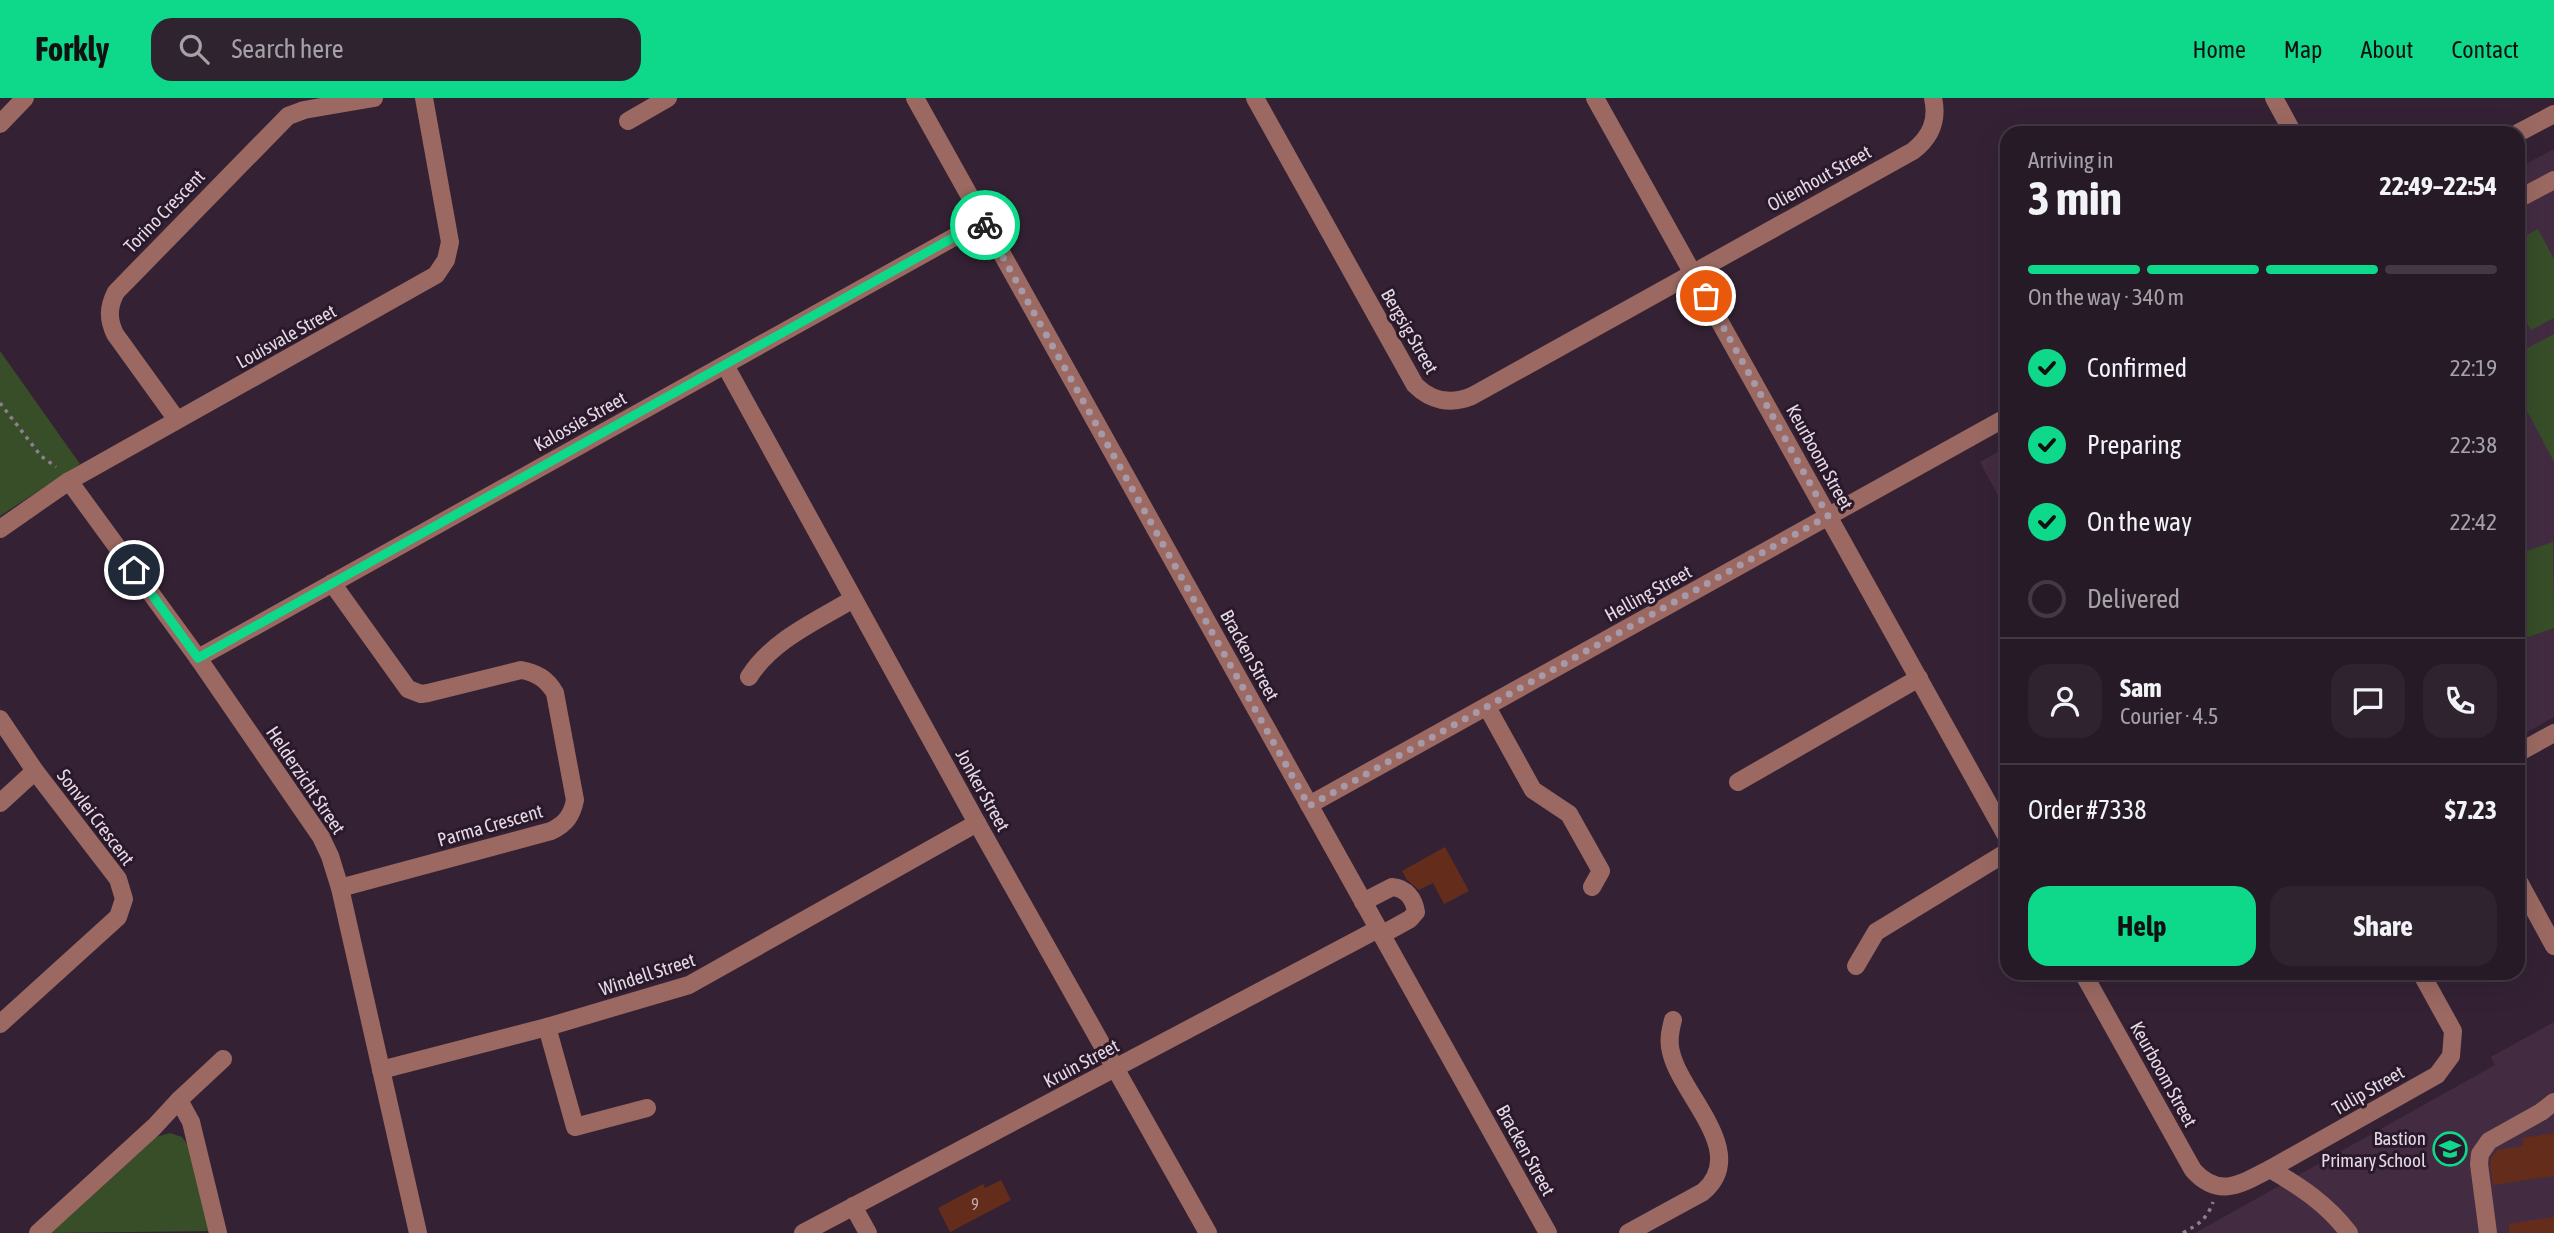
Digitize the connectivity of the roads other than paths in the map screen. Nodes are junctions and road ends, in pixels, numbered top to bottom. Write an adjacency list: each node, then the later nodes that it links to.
1 (25, 98): 12 (street)
2 (374, 98): 20 (street, Torino Crescent)
3 (424, 98): 20 (street, Louisvale Street)
4 (668, 98): 11 (street)
5 (915, 98): 17 (street, Bracken Street)
6 (1255, 98): 18 (street, Bergsig Street)
7 (1595, 98): 18 (street, Keurboom Street)
8 (1933, 98): 18 (street, Olienhout Street)
9 (2274, 98): 13 (street)
10 (2554, 114): 14 (street)
11 (628, 121)
12 (0, 124)
13 (2289, 126)
14 (2525, 129)
15 (2553, 183): 16 (street)
16 (2525, 196)
17 (983, 221): 19 (street, Kalossie Street); 37 (street, Bracken Street)
18 (1692, 272): 23 (street, Keurboom Street)
19 (724, 365): 25 (street, Kalossie Street); 26 (street, Jonker Street)
20 (177, 420): 22 (street, Louisvale Street)
21 (2000, 421): 23 (street, Helling Street)
22 (65, 477): 24 (street, Louisvale Street); 27 (street, Helderzicht Street)
23 (1828, 516): 29 (street, Keurboom Street); 30 (street, Helling Street)
24 (0, 529)
25 (332, 583): 27 (street, Kalossie Street); 42 (street, Parma Crescent)
26 (853, 599): 28 (street); 38 (street, Jonker Street)
27 (198, 658): 42 (street, Helderzicht Street)
28 (749, 677)
29 (1919, 678): 35 (street); 39 (street, Keurboom Street)
30 (1488, 707): 37 (street, Helling Street); 41 (street)
31 (0, 719): 34 (street, Sonvlei Crescent)
32 (2554, 733): 33 (street)
33 (2525, 749)
34 (36, 771): 36 (street); 51 (street, Sonvlei Crescent)
35 (1738, 782)
36 (0, 803)
37 (1309, 806): 44 (street, Bracken Street)
38 (977, 823): 52 (street, Windell Street); 54 (street, Jonker Street)
39 (2000, 824)
40 (2000, 856): 47 (street)
41 (1592, 887)
42 (340, 888): 55 (street, Helderzicht Street)
43 (2525, 893): 46 (street)
44 (1363, 902): 45 (street, Bracken Street); 45 (street, Kruin Street)
45 (1380, 932): 54 (street, Kruin Street); 68 (street, Bracken Street)
46 (2554, 946)
47 (1856, 966)
48 (2087, 980): 60 (street, Keurboom Street)
49 (2425, 980): 59 (street, Tulip Street)
50 (1673, 1020): 69 (street)
51 (0, 1024)
52 (547, 1027): 55 (street, Windell Street); 58 (street)
53 (223, 1059): 56 (street)
54 (1117, 1067): 61 (street, Kruin Street); 67 (street, Jonker Street)
55 (381, 1070): 64 (street, Helderzicht Street)
56 (179, 1100): 62 (street); 63 (street)
57 (2554, 1102): 71 (street)
58 (647, 1108)
59 (2270, 1169): 60 (street, Tulip Street); 70 (street)
60 (2217, 1186)
61 (853, 1206): 65 (street, Kruin Street); 66 (street)
62 (38, 1233)
63 (218, 1233)
64 (418, 1233)
65 (803, 1233)
66 (868, 1233)
67 (1208, 1233)
68 (1548, 1233)
69 (1628, 1233)
70 (2349, 1233)
71 (2488, 1233)

